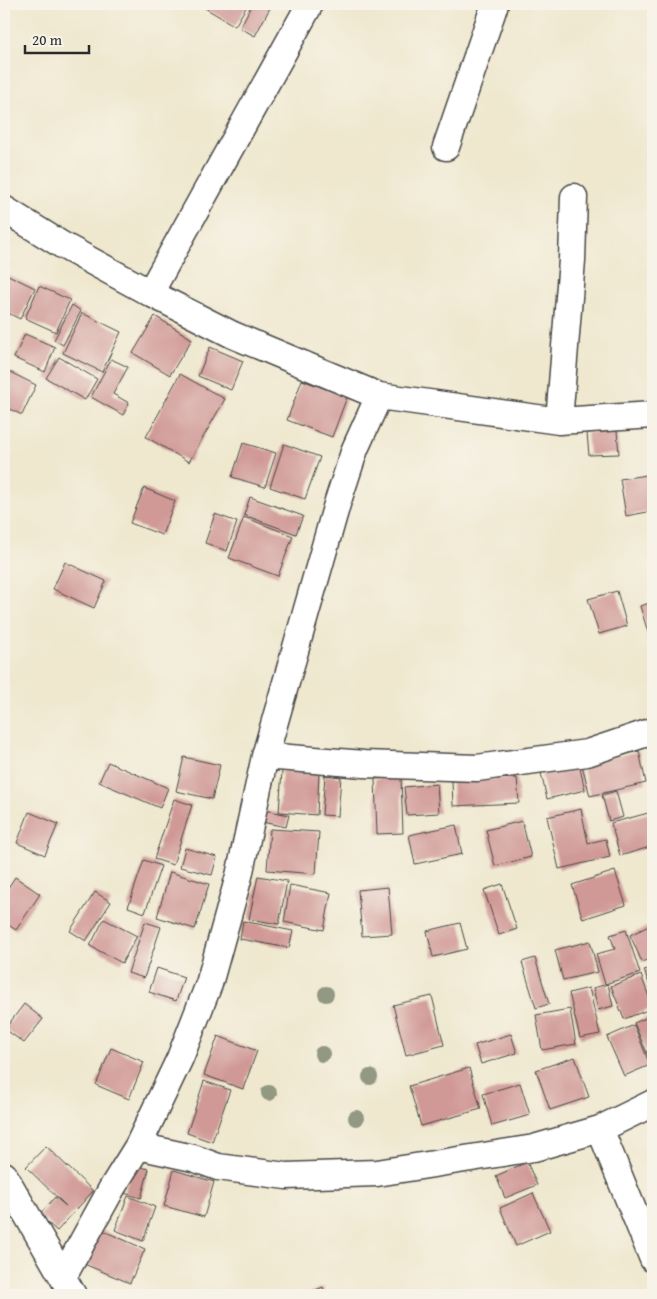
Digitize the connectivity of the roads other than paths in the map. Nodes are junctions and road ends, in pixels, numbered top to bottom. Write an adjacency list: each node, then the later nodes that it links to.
1 (310, 4): 6 (street)
2 (495, 4): 3 (street)
3 (446, 147)
4 (574, 197): 9 (street)
5 (4, 210): 6 (street)
6 (150, 292): 7 (street)
7 (379, 396): 9 (street); 11 (street)
8 (653, 415): 9 (street)
9 (559, 421)
10 (653, 730): 11 (street)
11 (265, 756): 14 (street)
12 (653, 1103): 13 (street)
13 (600, 1129): 14 (street); 16 (street)
14 (138, 1146): 17 (street)
15 (4, 1174): 17 (street)
16 (653, 1259)
17 (68, 1286)

